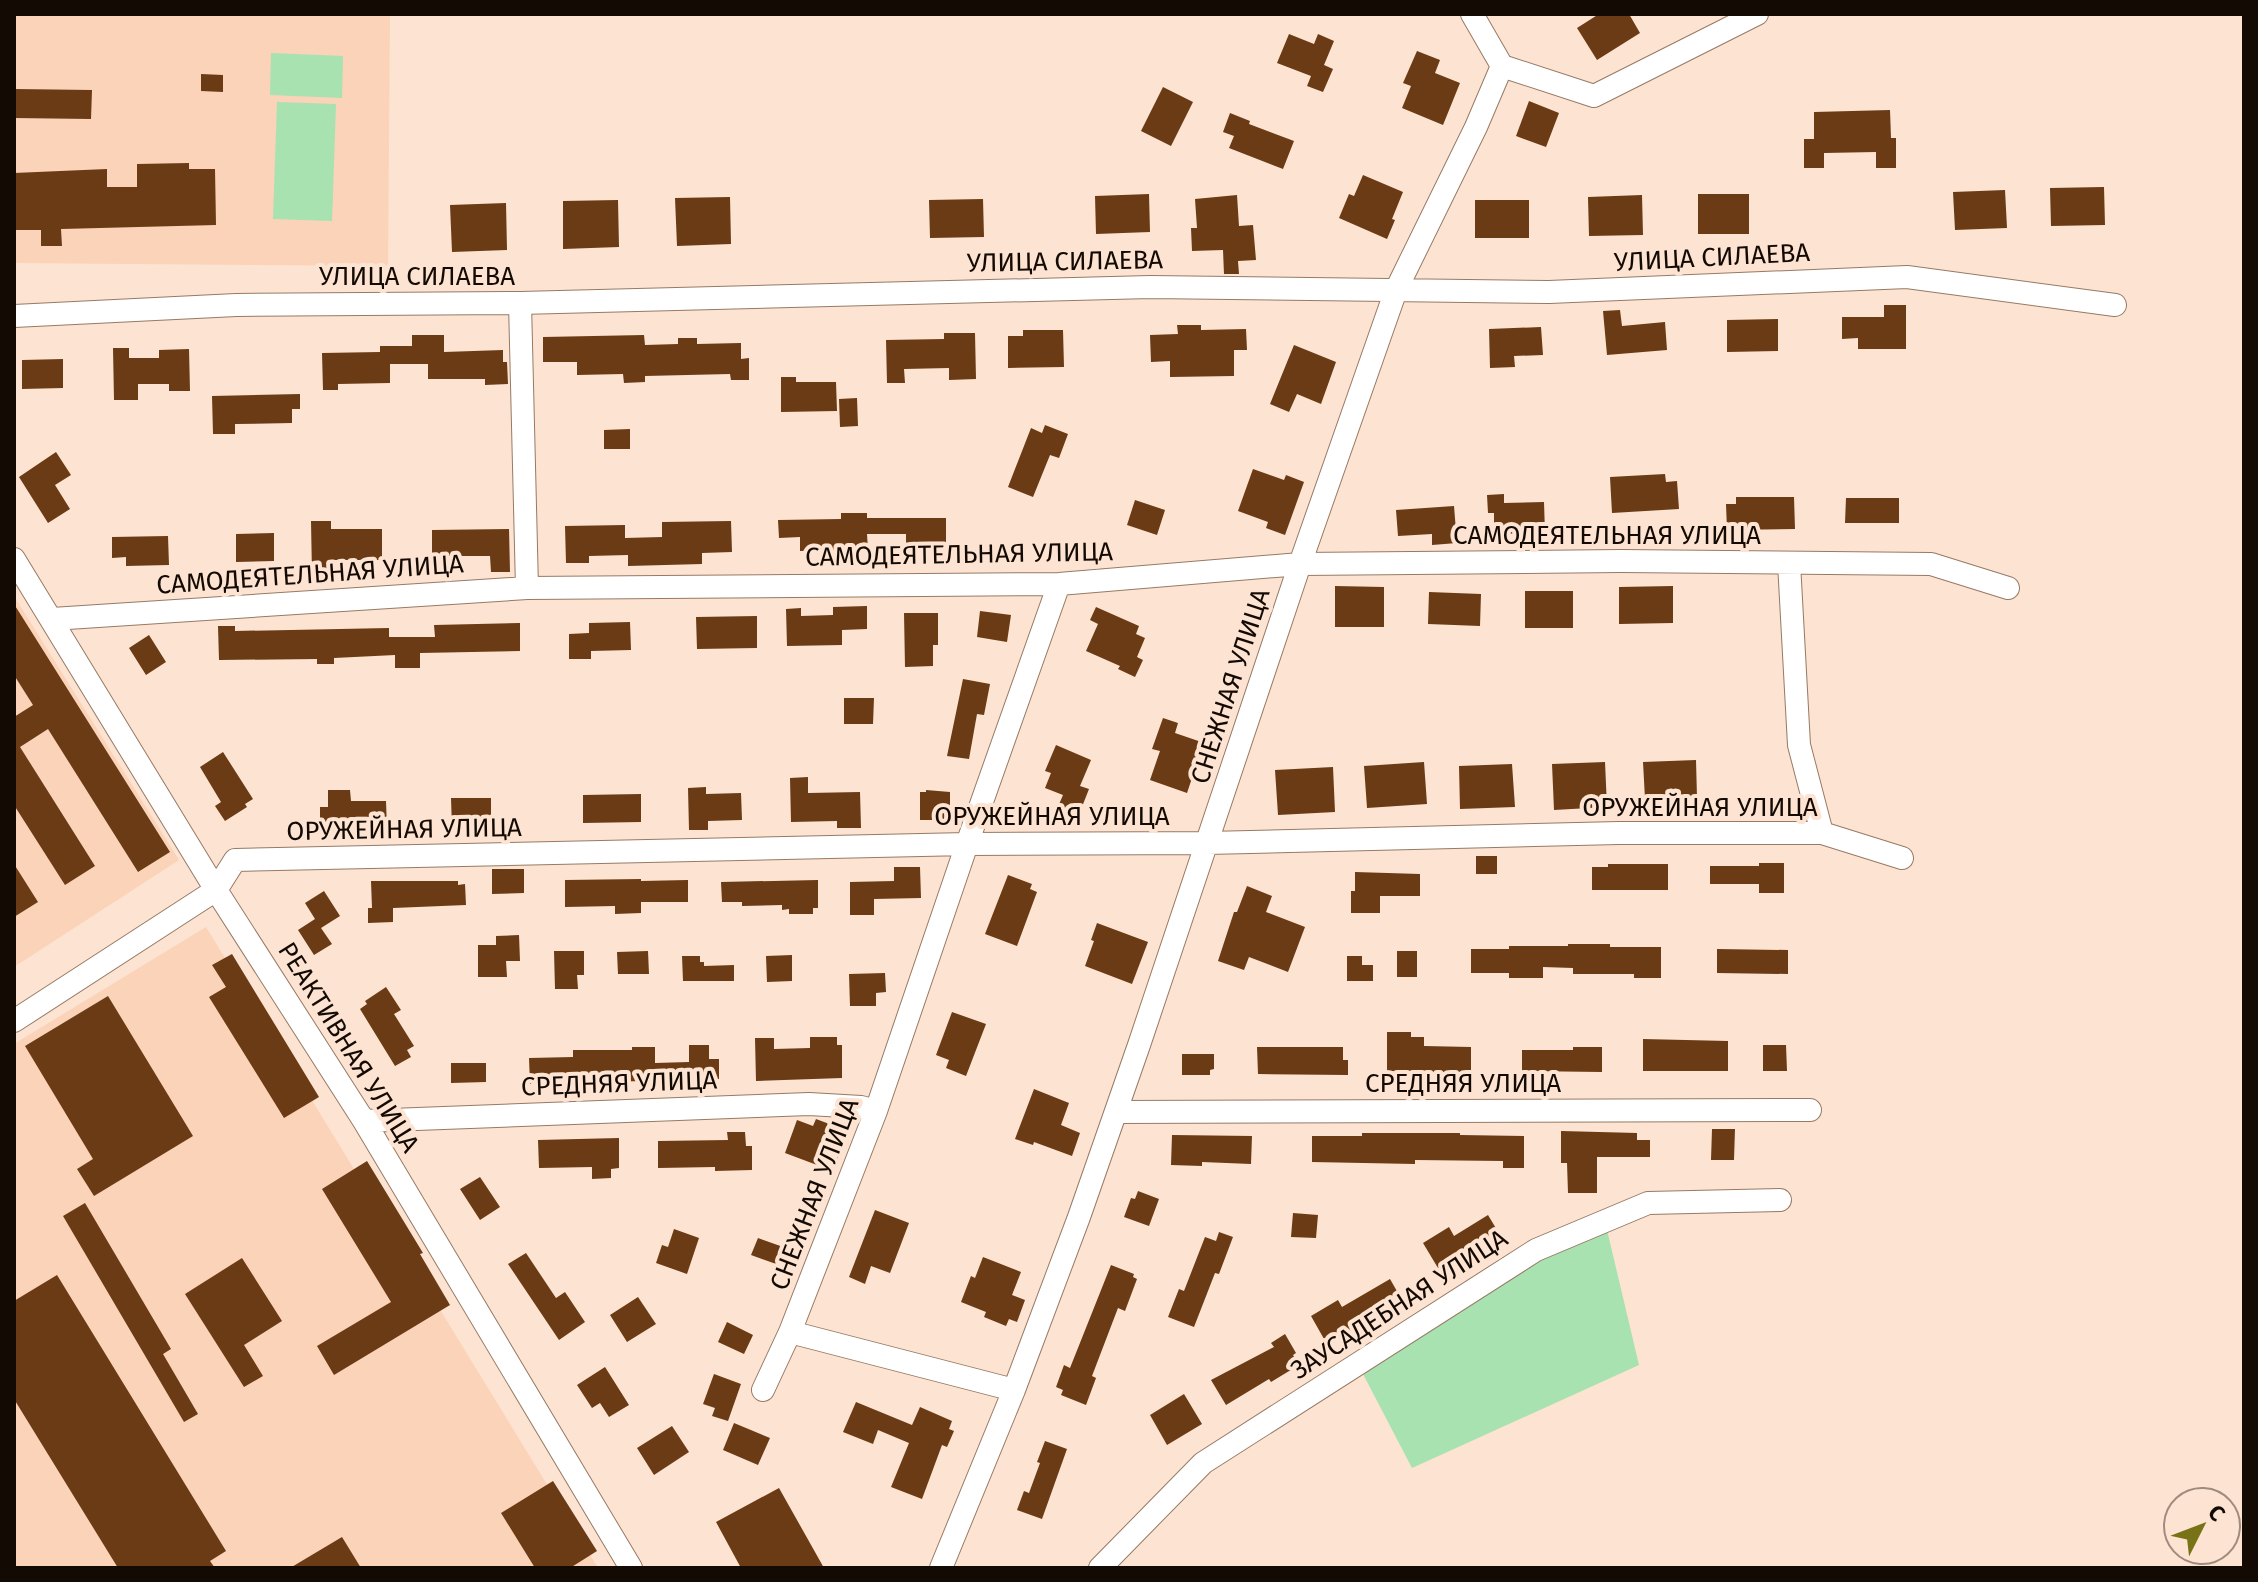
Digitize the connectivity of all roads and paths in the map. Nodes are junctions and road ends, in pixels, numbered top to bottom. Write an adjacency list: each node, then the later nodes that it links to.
1 (1472, 14): 3 (street)
2 (1757, 14): 3 (street)
3 (1502, 66): 4 (street, СНЕЖНАЯ УЛИЦА)
4 (1396, 290): 5 (street, УЛИЦА СИЛАЕВА); 6 (street, УЛИЦА СИЛАЕВА); 10 (street, СНЕЖНАЯ УЛИЦА)
5 (520, 303): 7 (street, УЛИЦА СИЛАЕВА); 12 (street)
6 (2115, 305)
7 (14, 316)
8 (14, 559): 14 (street, РЕАКТИВНАЯ УЛИЦА)
9 (1789, 563): 10 (street, САМОДЕЯТЕЛЬНАЯ УЛИЦА); 13 (street, САМОДЕЯТЕЛЬНАЯ УЛИЦА); 15 (street)
10 (1300, 564): 11 (street, САМОДЕЯТЕЛЬНАЯ УЛИЦА); 16 (street, СНЕЖНАЯ УЛИЦА)
11 (1059, 584): 12 (street, САМОДЕЯТЕЛЬНАЯ УЛИЦА); 17 (street, СНЕЖНАЯ УЛИЦА)
12 (527, 588): 14 (street, САМОДЕЯТЕЛЬНАЯ УЛИЦА)
13 (2008, 588)
14 (52, 619): 19 (street, РЕАКТИВНАЯ УЛИЦА)
15 (1822, 833): 16 (street, ОРУЖЕЙНАЯ УЛИЦА); 18 (street, ОРУЖЕЙНАЯ УЛИЦА)
16 (1207, 843): 17 (street, ОРУЖЕЙНАЯ УЛИЦА); 23 (street, СНЕЖНАЯ УЛИЦА)
17 (967, 844): 19 (street, ОРУЖЕЙНАЯ УЛИЦА); 22 (street, СНЕЖНАЯ УЛИЦА)
18 (1902, 858)
19 (216, 890): 20 (street); 24 (street, РЕАКТИВНАЯ УЛИЦА)
20 (14, 1021)
21 (1810, 1110): 23 (street, СРЕДНЯЯ УЛИЦА)
22 (876, 1111): 24 (street, СРЕДНЯЯ УЛИЦА); 26 (street, СНЕЖНАЯ УЛИЦА)
23 (1116, 1112): 28 (street, СНЕЖНАЯ УЛИЦА)
24 (364, 1121): 29 (street, РЕАКТИВНАЯ УЛИЦА)
25 (1780, 1200): 31 (street, ЗАУСАДЕБНАЯ УЛИЦА)
26 (790, 1332): 27 (street); 28 (street, СНЕЖНАЯ УЛИЦА)
27 (763, 1390)
28 (1014, 1390): 30 (street, СНЕЖНАЯ УЛИЦА)
29 (631, 1568)
30 (941, 1568)
31 (1100, 1568)

